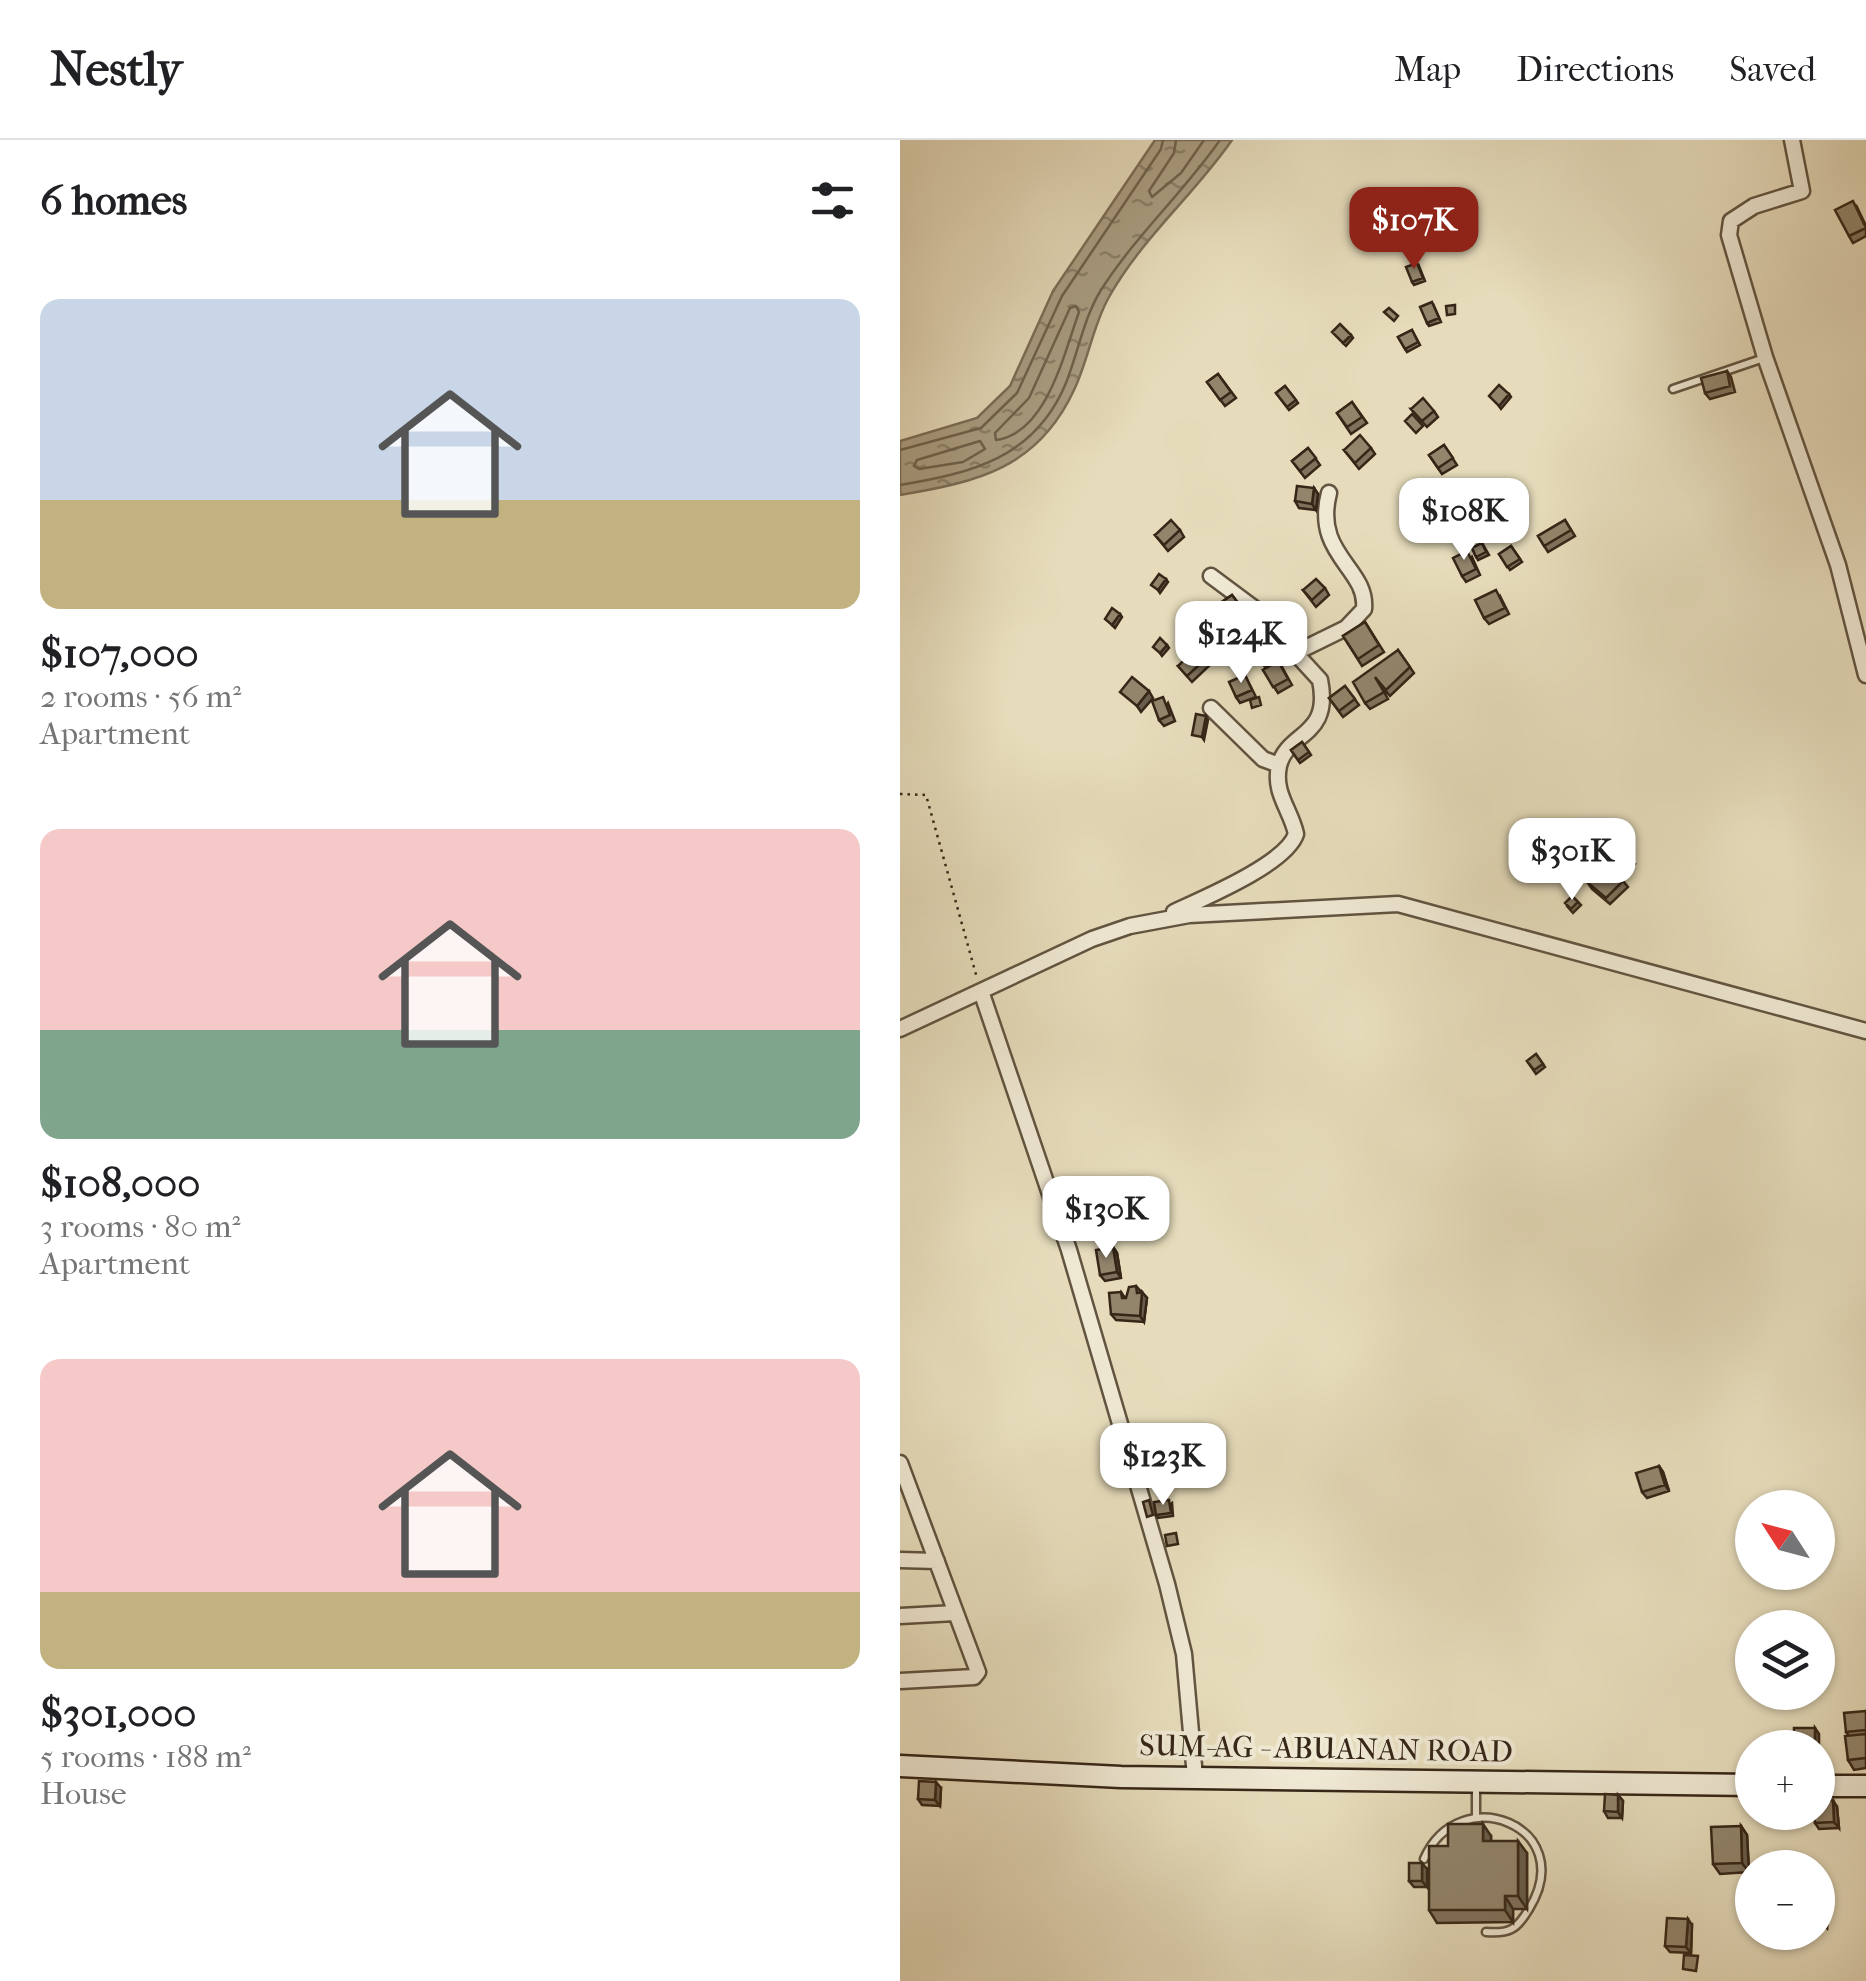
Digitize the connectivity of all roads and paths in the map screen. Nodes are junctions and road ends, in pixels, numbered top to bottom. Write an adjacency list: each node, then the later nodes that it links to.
1 (1792, 140): 2 (street)
2 (1765, 357): 3 (lane); 7 (street)
3 (1672, 389)
4 (1329, 493): 6 (street)
5 (1211, 576): 6 (street)
6 (1297, 652): 9 (street)
7 (1866, 675)
8 (1211, 708): 9 (street)
9 (1279, 765): 11 (street)
10 (900, 794): 12 (path)
11 (1160, 920): 12 (street); 14 (street)
12 (982, 994): 13 (street); 23 (street)
13 (900, 1030)
14 (1866, 1031)
15 (900, 1463): 16 (street)
16 (904, 1481): 18 (street)
17 (900, 1560): 18 (street)
18 (937, 1560): 19 (street)
19 (955, 1614): 20 (street); 21 (street)
20 (900, 1616)
21 (900, 1681)
22 (900, 1766): 23 (main road, SUM-AG - ABUANAN ROAD)
23 (1195, 1777): 24 (main road, SUM-AG - ABUANAN ROAD)
24 (1476, 1781): 25 (main road, SUM-AG - ABUANAN ROAD); 28 (lane)
25 (1735, 1785)
26 (1835, 1786): 27 (main road)
27 (1866, 1786)
28 (1476, 1816): 29 (lane); 30 (lane)
29 (1424, 1859)
30 (1486, 1932)

